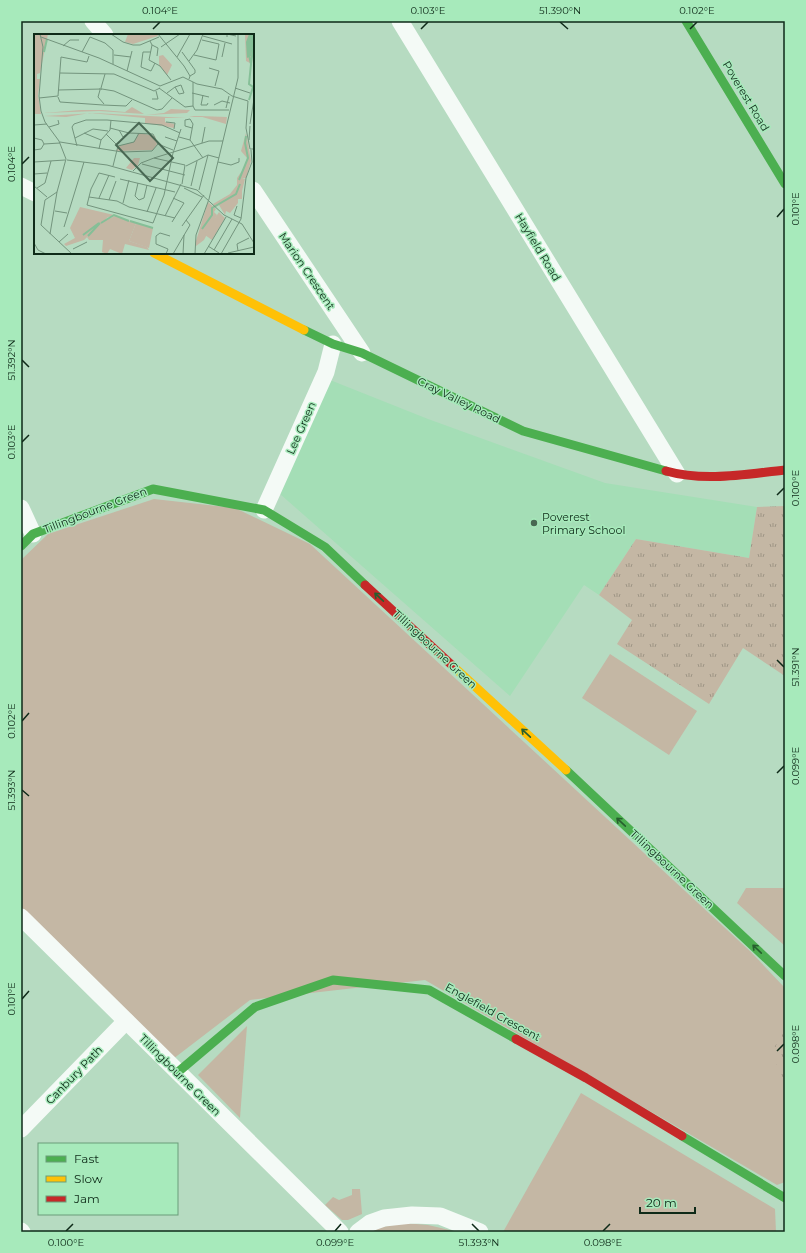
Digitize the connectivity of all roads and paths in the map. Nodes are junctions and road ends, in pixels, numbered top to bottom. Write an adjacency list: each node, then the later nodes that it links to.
1 (93, 21): 4 (street)
2 (400, 21): 13 (street, Hayfield Road)
3 (686, 21): 5 (street, Poverest Road)
4 (104, 34)
5 (785, 184)
6 (21, 186): 8 (street)
7 (254, 191): 11 (street, Marion Crescent)
8 (34, 192)
9 (156, 254): 10 (street, Cray Valley Road)
10 (333, 344): 11 (street, Cray Valley Road); 15 (street, Lee Green)
11 (362, 353): 13 (street, Cray Valley Road)
12 (785, 470): 13 (street, Cray Valley Road)
13 (677, 474)
14 (21, 508): 16 (street)
15 (264, 510): 16 (street, Tillingbourne Green); 18 (street, Tillingbourne Green, one-way to 15)
16 (27, 540)
17 (21, 917): 19 (street, Tillingbourne Green)
18 (785, 976)
19 (126, 1021): 20 (street, Tillingbourne Green); 21 (street, Canbury Path)
20 (178, 1072): 22 (street, Englefield Crescent); 23 (street, Tillingbourne Green)
21 (21, 1129)
22 (785, 1198)
23 (340, 1232)
24 (358, 1232): 25 (street)
25 (480, 1232)

